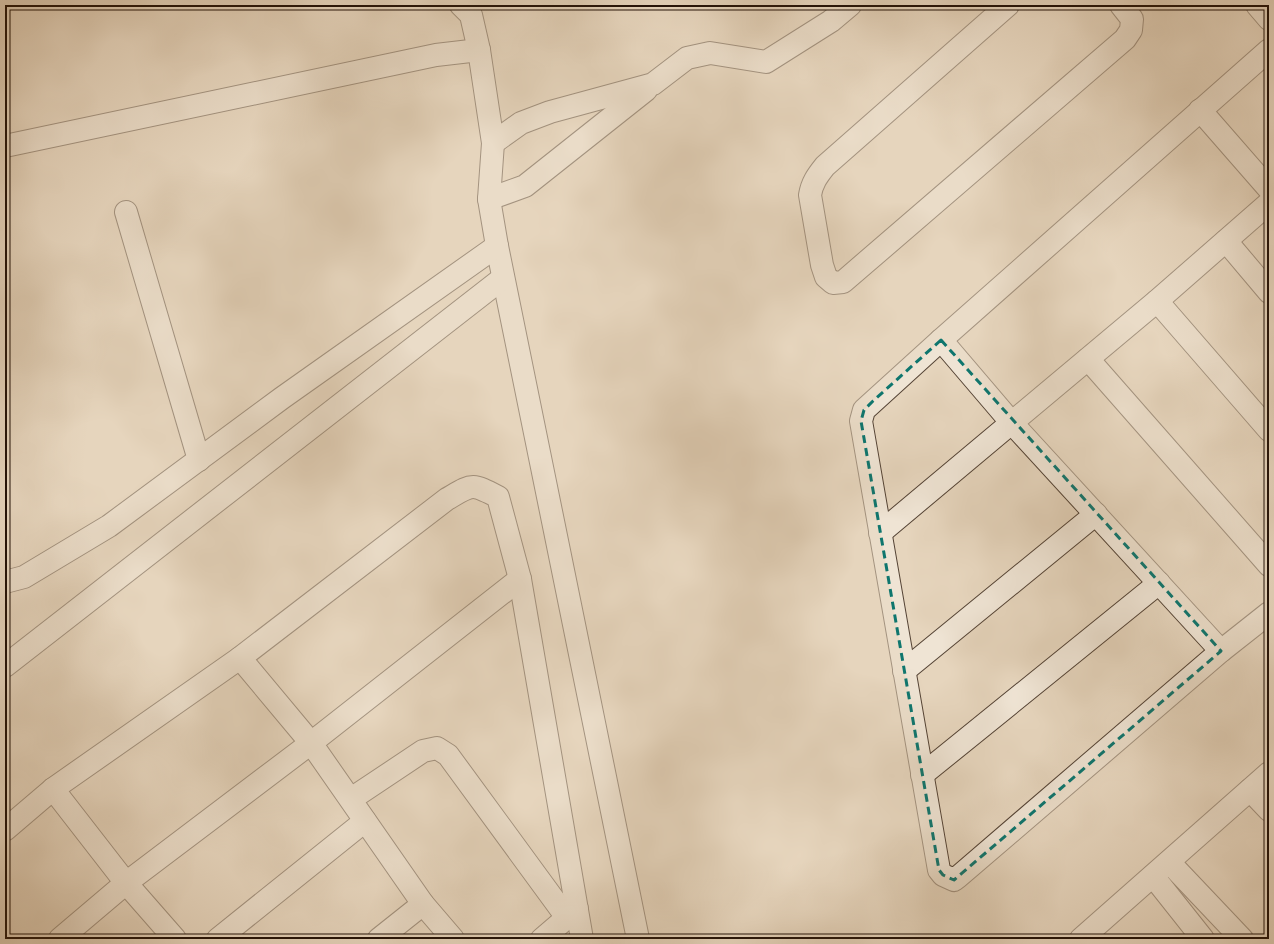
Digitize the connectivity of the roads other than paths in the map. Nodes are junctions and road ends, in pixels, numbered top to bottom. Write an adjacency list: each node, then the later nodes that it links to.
1 (461, 5): 7 (street)
2 (850, 5): 9 (street)
3 (1008, 5): 4 (street)
4 (1121, 5)
5 (1257, 5): 6 (street)
6 (1269, 19)
7 (479, 50): 11 (street); 12 (street)
8 (1269, 50): 10 (street)
9 (653, 84): 11 (street); 14 (street)
10 (1200, 110): 13 (street); 22 (street)
11 (493, 143): 14 (street)
12 (5, 146)
13 (1269, 188)
14 (489, 198): 18 (street)
15 (1269, 203): 17 (street)
16 (126, 212): 26 (street)
17 (1226, 241): 20 (street); 21 (street)
18 (497, 246): 19 (street); 26 (street)
19 (504, 278): 36 (street); 59 (street)
20 (1269, 292)
21 (1157, 301): 23 (street); 25 (street)
22 (941, 340): 24 (street); 28 (street)
23 (1088, 359): 24 (street); 29 (street)
24 (1011, 422): 27 (street); 28 (street)
25 (1269, 430)
26 (199, 460): 31 (street)
27 (1096, 514): 32 (street); 37 (street)
28 (880, 533): 37 (street)
29 (1269, 565)
30 (520, 579): 35 (street); 38 (street); 51 (street)
31 (5, 582)
32 (1158, 583): 34 (street); 40 (street)
33 (1269, 613): 34 (street)
34 (1221, 651): 40 (street)
35 (240, 658): 38 (street); 41 (street)
36 (5, 666)
37 (904, 670): 40 (street)
38 (310, 743): 43 (street); 49 (street)
39 (1269, 773): 42 (street)
40 (922, 775)
41 (53, 789): 46 (street); 49 (street)
42 (1250, 790): 44 (street); 47 (street)
43 (351, 799): 45 (street); 51 (street)
44 (1269, 810)
45 (365, 821): 50 (street); 54 (street)
46 (5, 830)
47 (1169, 862): 48 (street); 62 (street)
48 (1153, 876): 60 (street); 61 (street)
49 (126, 883): 52 (street); 53 (street)
50 (423, 904): 55 (street); 56 (street)
51 (572, 914): 57 (street); 58 (street)
52 (60, 939)
53 (175, 939)
54 (218, 939)
55 (379, 939)
56 (453, 939)
57 (542, 939)
58 (582, 939)
59 (638, 939)
60 (1081, 939)
61 (1203, 939)
62 (1242, 939)

